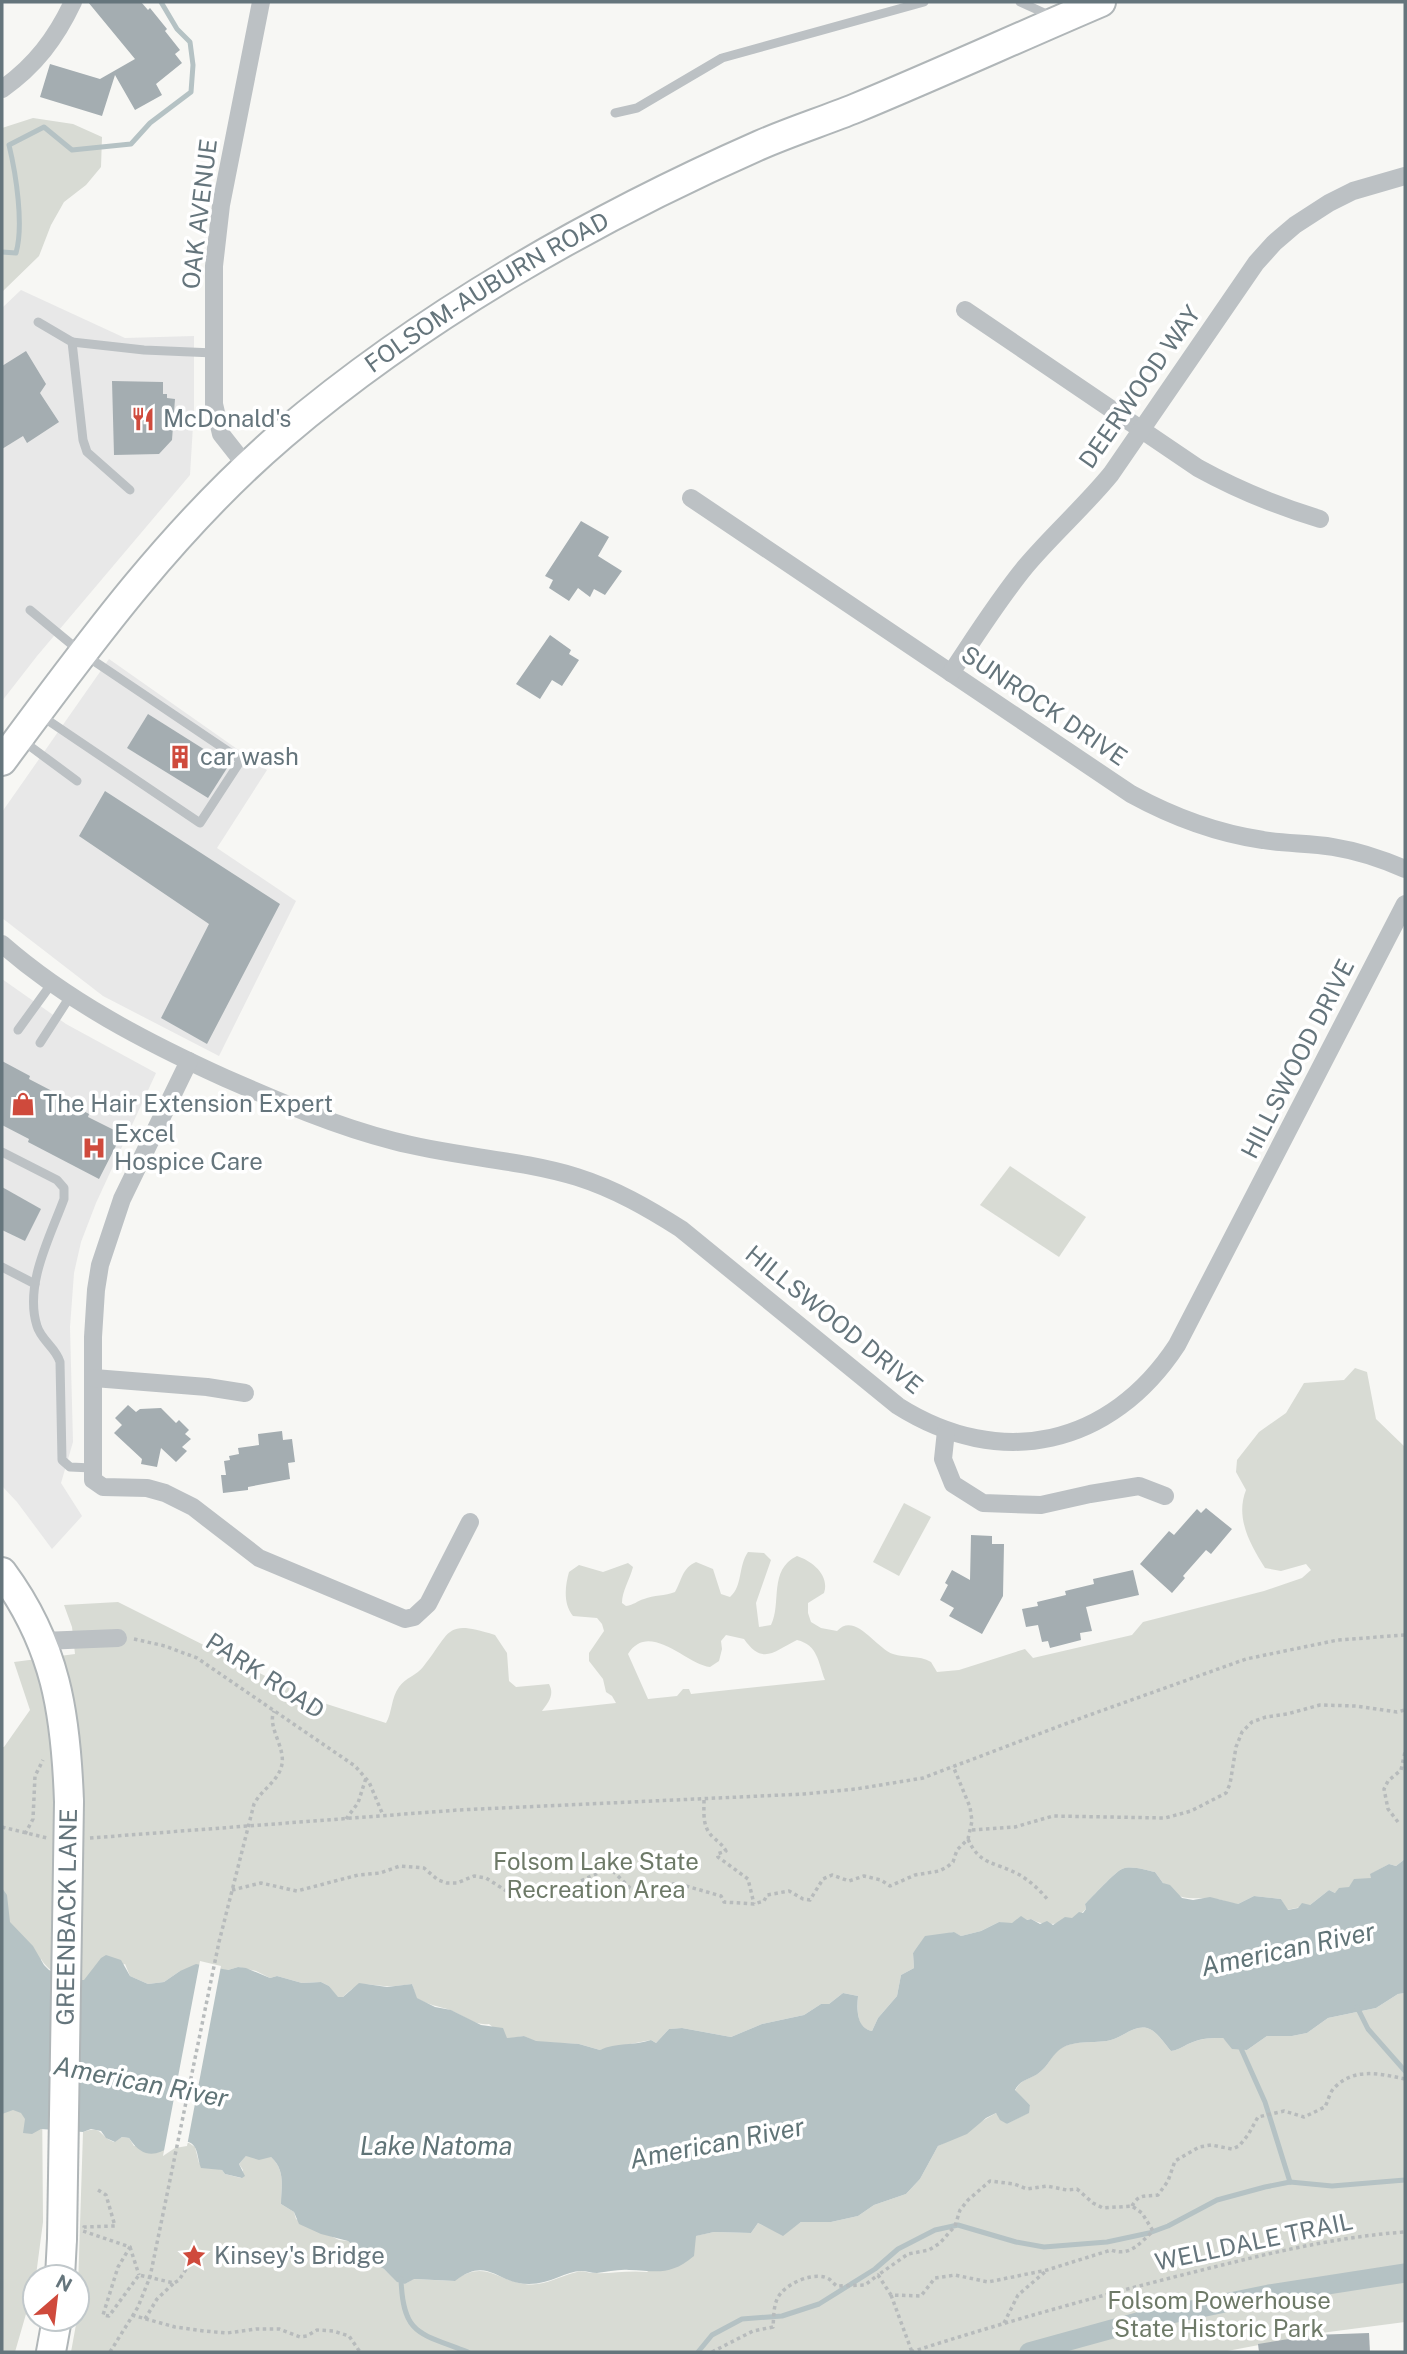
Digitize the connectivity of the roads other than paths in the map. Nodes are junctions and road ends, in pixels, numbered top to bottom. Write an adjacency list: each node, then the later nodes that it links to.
1 (73, 2): 7 (street)
2 (261, 2): 13 (street, OAK AVENUE)
3 (924, 2): 8 (lane)
4 (1020, 2): 6 (lane)
5 (1101, 2): 6 (main road, FOLSOM-AUBURN ROAD)
6 (1058, 20): 15 (main road, FOLSOM-AUBURN ROAD)
7 (2, 89)
8 (615, 113)
9 (1405, 176): 14 (street, DEERWOOD WAY)
10 (965, 310): 14 (street)
11 (38, 321): 12 (lane)
12 (72, 342): 13 (lane); 16 (lane)
13 (214, 353): 15 (street, OAK AVENUE)
14 (1141, 429): 18 (street); 21 (street, DEERWOOD WAY)
15 (247, 467): 20 (main road, FOLSOM-AUBURN ROAD)
16 (130, 490)
17 (691, 498): 21 (street, SUNROCK DRIVE)
18 (1320, 519)
19 (30, 610): 20 (lane)
20 (82, 653): 22 (main road, FOLSOM-AUBURN ROAD); 22 (lane)
21 (951, 673): 26 (street, SUNROCK DRIVE)
22 (37, 714): 23 (main road, FOLSOM-AUBURN ROAD)
23 (19, 738): 24 (main road, FOLSOM-AUBURN ROAD); 25 (lane)
24 (2, 761)
25 (77, 781)
26 (1405, 869)
27 (1405, 904): 39 (street, HILLSWOOD DRIVE)
28 (2, 944): 29 (street, HILLSWOOD DRIVE)
29 (52, 983): 30 (street, HILLSWOOD DRIVE); 31 (lane)
30 (71, 995): 32 (lane); 33 (street, HILLSWOOD DRIVE)
31 (18, 1030)
32 (40, 1042)
33 (189, 1061): 37 (street); 39 (street, HILLSWOOD DRIVE)
34 (2, 1152): 36 (lane)
35 (2, 1267): 36 (lane)
36 (36, 1284): 40 (lane)
37 (94, 1378): 38 (street); 40 (street)
38 (245, 1394)
39 (946, 1431): 41 (street)
40 (92, 1468): 42 (street)
41 (1165, 1496)
42 (470, 1522)
43 (2, 1572): 45 (main road, GREENBACK LANE)
44 (118, 1638): 45 (street)
45 (42, 1641): 46 (main road, GREENBACK LANE, bridge)
46 (61, 2263)
47 (54, 2333): 48 (main road)
48 (51, 2352)

